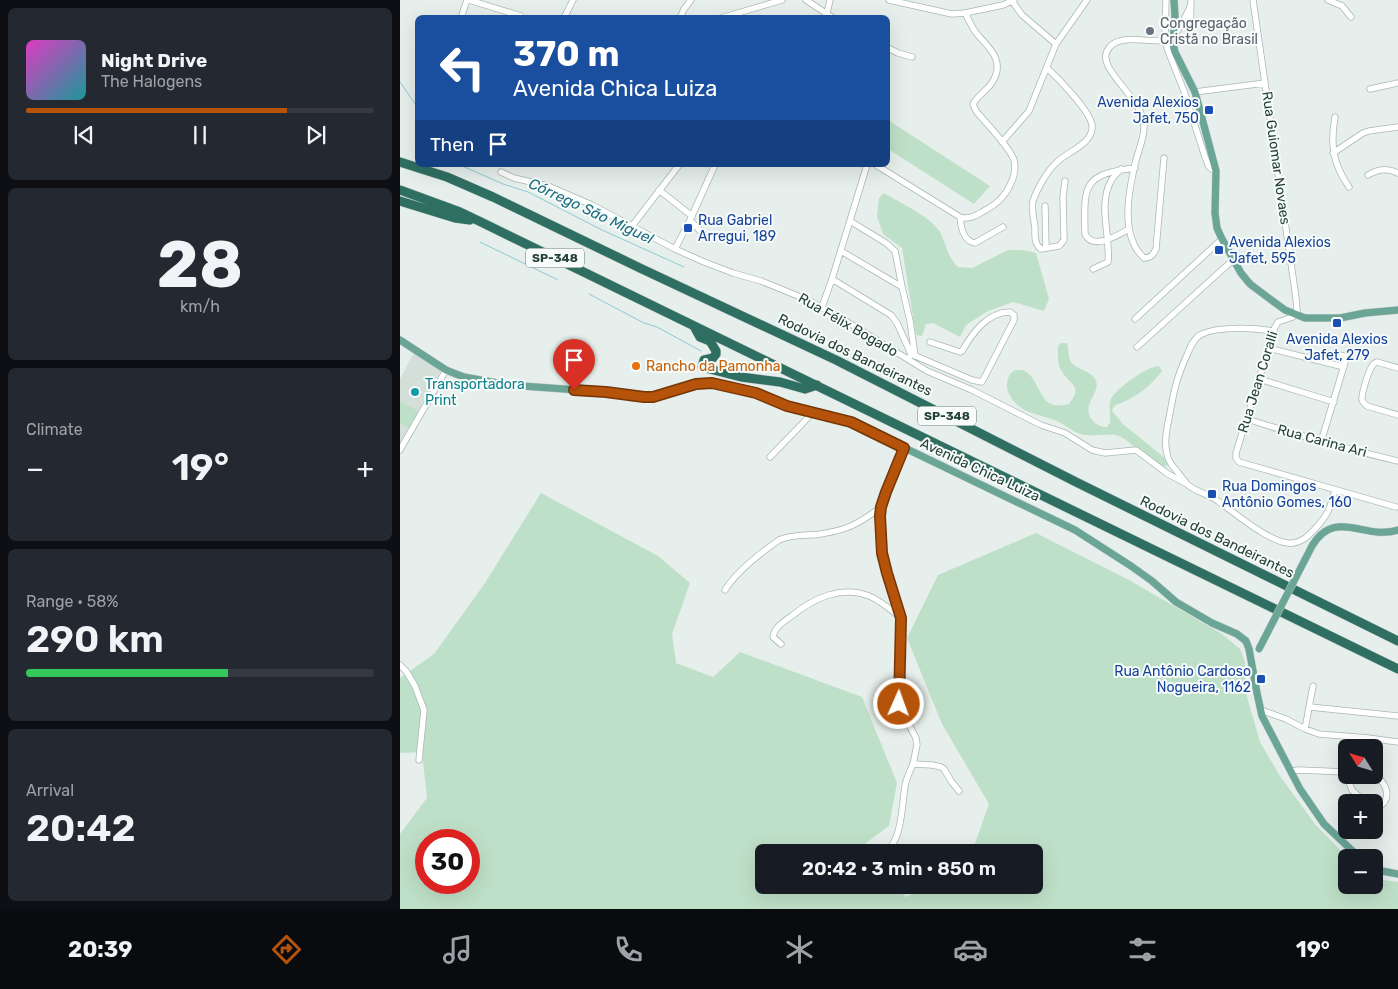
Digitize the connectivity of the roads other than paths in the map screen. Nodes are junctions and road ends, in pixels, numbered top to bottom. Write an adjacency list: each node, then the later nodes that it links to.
1 (468, 0): 18 (street); 19 (street)
2 (573, 0): 20 (street)
3 (691, 0): 21 (street)
4 (782, 0): 22 (street)
5 (806, 0): 16 (street)
6 (830, 0): 16 (street)
7 (890, 0): 17 (street)
8 (1087, 0): 28 (street)
9 (1166, 0): 27 (street)
10 (1174, 0): 25 (main road)
11 (1253, 0): 32 (street, Rua Guiomar Novaes)
12 (1328, 0): 15 (street)
13 (1013, 1): 17 (street); 28 (street)
14 (1191, 3): 25 (street); 26 (street)
15 (1343, 3): 24 (street)
16 (827, 13): 23 (street)
17 (965, 13): 38 (street)
18 (462, 15)
19 (518, 15)
20 (566, 15)
21 (681, 15)
22 (731, 15)
23 (829, 15)
24 (1350, 17)
25 (1173, 37): 27 (street); 35 (main road)
26 (1190, 37)
27 (1165, 40): 48 (street); 50 (street)
28 (1056, 44): 31 (street)
29 (890, 49): 30 (street)
30 (912, 57)
31 (1047, 68): 38 (street); 70 (street)
32 (1265, 83): 35 (street); 79 (street, Rua Guiomar Novaes)
33 (1398, 83): 34 (street)
34 (1370, 89)
35 (1195, 92): 50 (main road)
36 (1335, 117): 39 (street)
37 (1398, 127): 39 (street)
38 (1002, 142): 60 (street)
39 (1334, 153): 55 (street)
40 (1164, 158): 66 (street)
41 (400, 162): 42 (highway, Rodovia dos Bandeirantes / SP-348)
42 (415, 167)
43 (416, 167): 111 (highway, Rodovia dos Bandeirantes / SP-348)
44 (677, 167): 57 (street)
45 (715, 167): 61 (street)
46 (866, 167): 62 (street)
47 (879, 167): 60 (street)
48 (1135, 168): 49 (street); 66 (street)
49 (1121, 169): 69 (street); 69 (street)
50 (1216, 171): 68 (main road)
51 (501, 172): 64 (street, Rua Félix Bogado)
52 (1398, 173): 53 (street)
53 (1368, 175)
54 (1065, 181): 70 (street)
55 (1349, 187)
56 (400, 190): 63 (highway, SP-348)
57 (659, 190): 61 (street); 64 (street)
58 (400, 201): 63 (highway)
59 (1045, 206): 70 (street)
60 (960, 217): 65 (street)
61 (691, 218): 67 (street); 71 (street)
62 (850, 221): 72 (street); 76 (street)
63 (481, 222): 81 (highway, SP-348)
64 (632, 226): 71 (street, Rua Félix Bogado)
65 (1003, 227)
66 (1129, 229): 69 (street)
67 (704, 235)
68 (1222, 239): 73 (main road); 80 (street)
69 (1107, 241): 74 (street)
70 (1046, 248)
71 (675, 249): 77 (street, Rua Félix Bogado)
72 (841, 251): 75 (street); 76 (street)
73 (1234, 259): 79 (main road); 85 (street)
74 (1093, 269)
75 (832, 279): 77 (street); 87 (street)
76 (902, 288): 87 (street)
77 (822, 307): 87 (street, Rua Félix Bogado)
78 (1398, 310): 79 (main road)
79 (1295, 315): 82 (street, Rua Jean Coralli)
80 (1135, 319)
81 (694, 326): 93 (highway, SP-348); 93 (highway)
82 (1273, 331): 86 (street, Rua Jean Coralli); 103 (street)
83 (400, 340): 91 (main road, Avenida Chica Luiza)
84 (930, 342): 87 (street)
85 (1137, 347)
86 (1268, 348): 88 (street); 92 (street, Rua Jean Coralli)
87 (911, 357): 103 (street, Rua Félix Bogado)
88 (1306, 358): 89 (street); 89 (street)
89 (1344, 367): 94 (street)
90 (1398, 368): 96 (street)
91 (446, 370): 95 (main road, Avenida Chica Luiza); 100 (street)
92 (1259, 379): 94 (street); 97 (street, Rua Jean Coralli)
93 (817, 385): 115 (highway, SP-348)
94 (1334, 402): 98 (street)
95 (812, 412): 99 (main road, Avenida Chica Luiza); 101 (street)
96 (1398, 415)
97 (1246, 419): 98 (street, Rua Carina Ari); 104 (street, Rua Jean Coralli)
98 (1321, 442): 102 (street, Rua Carina Ari)
99 (904, 448): 105 (street); 113 (main road, Avenida Chica Luiza)
100 (400, 450)
101 (770, 457)
102 (1398, 461)
103 (1187, 484): 108 (street, Rua Félix Bogado)
104 (1335, 490): 106 (street); 108 (street)
105 (881, 507): 109 (street); 110 (street)
106 (1396, 507)
107 (1398, 530): 108 (main road)
108 (1313, 536): 113 (main road, bridge)
109 (725, 590)
110 (901, 618): 112 (street); 123 (street)
111 (1398, 641)
112 (781, 644)
113 (1251, 661): 118 (main road, Avenida Chica Luiza)
114 (400, 665): 122 (street)
115 (1398, 669)
116 (1313, 686): 117 (street)
117 (1310, 707): 119 (street); 120 (street)
118 (1261, 710): 120 (street); 124 (main road, Avenida Chica Luiza)
119 (1398, 716)
120 (1305, 729): 121 (street)
121 (1398, 742)
122 (419, 760)
123 (913, 764): 127 (street); 129 (street)
124 (1291, 771): 125 (street); 130 (main road, Avenida Chica Luiza)
125 (1338, 772)
126 (1383, 783): 128 (street)
127 (959, 791)
128 (1383, 805)
129 (892, 844)
130 (1350, 849)
131 (1383, 871): 132 (main road)
132 (1398, 874)

